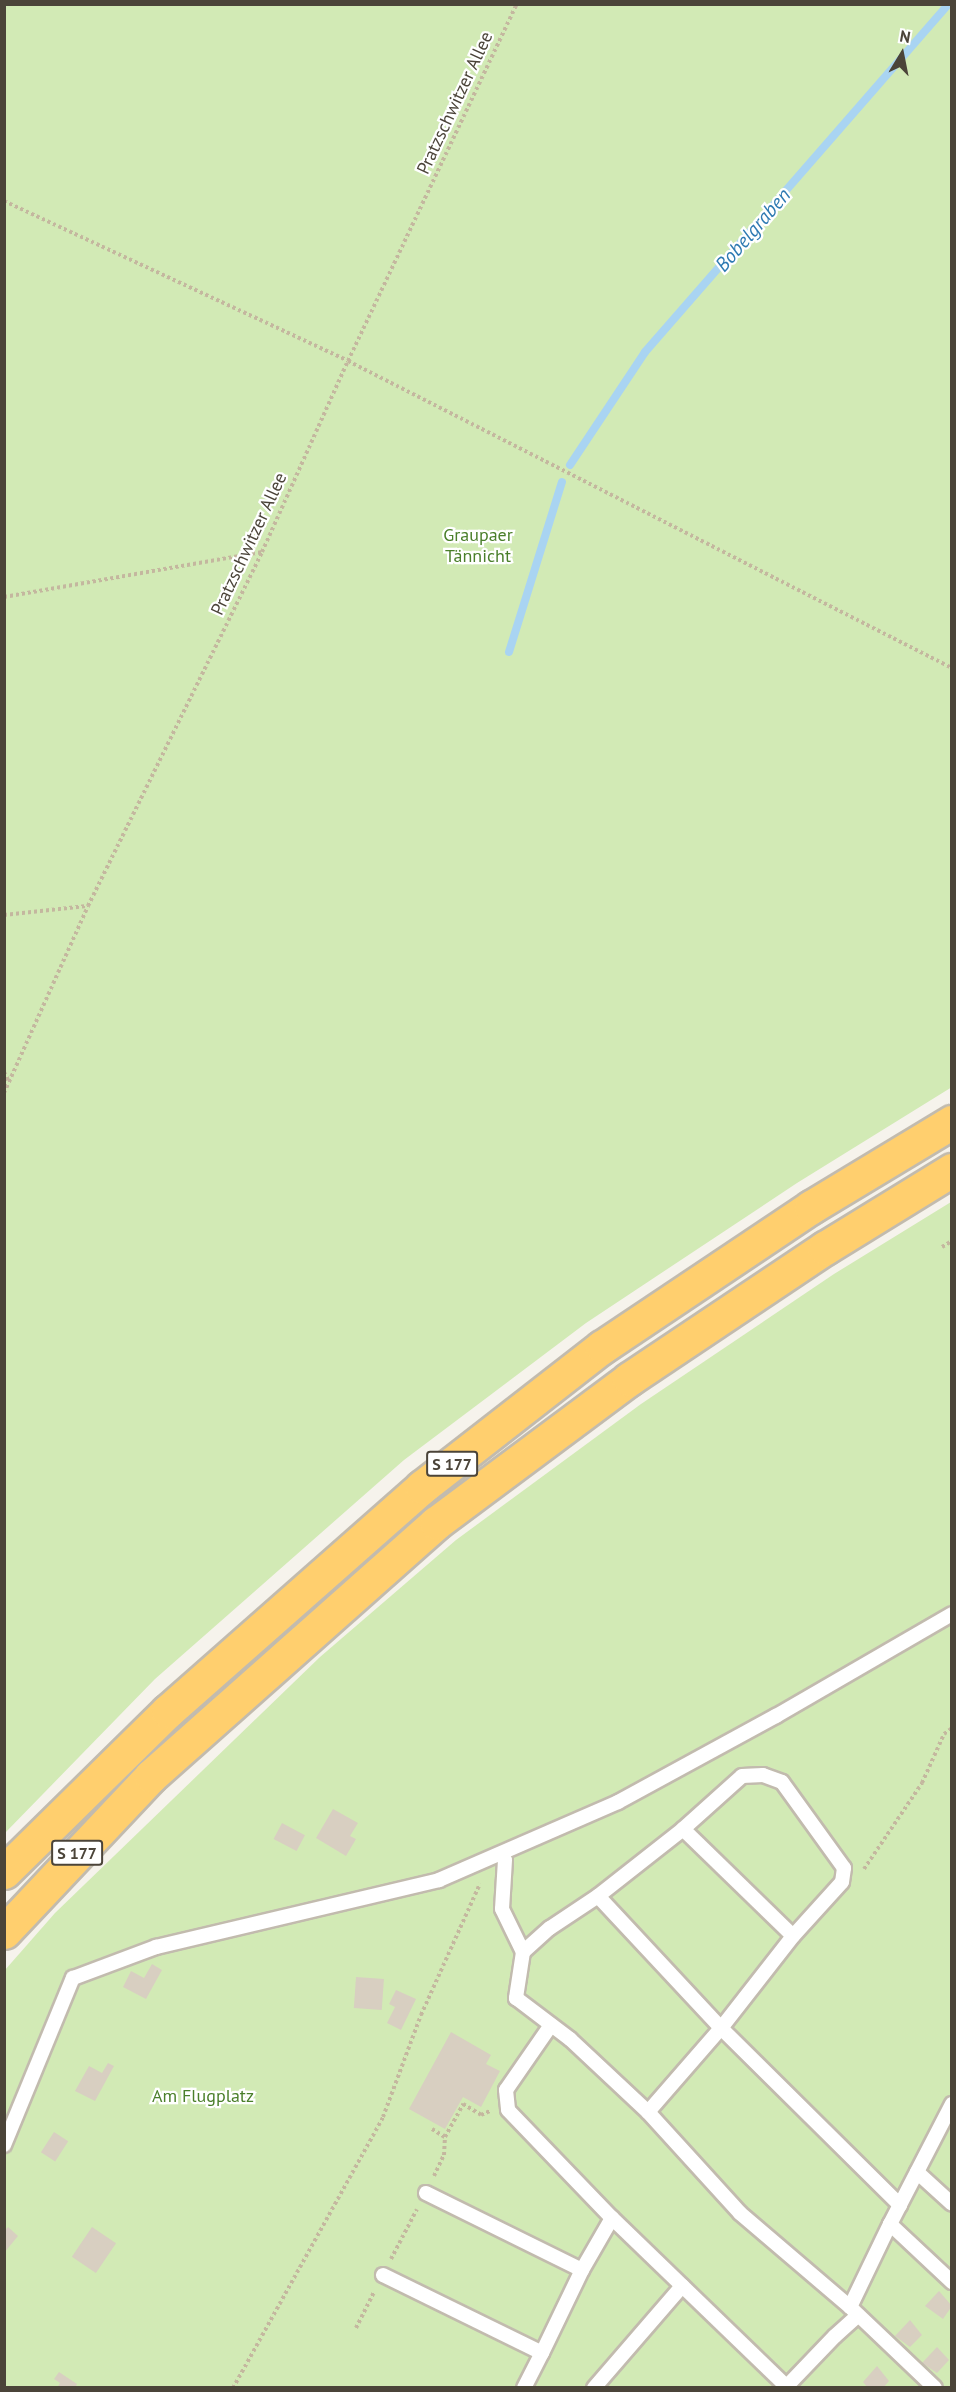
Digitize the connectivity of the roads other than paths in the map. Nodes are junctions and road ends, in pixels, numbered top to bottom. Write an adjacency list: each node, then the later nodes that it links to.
1 (951, 1122): 6 (highway, S 177)
2 (951, 1170): 8 (highway, S 177)
3 (951, 1614): 15 (lane)
4 (683, 1829): 7 (lane); 9 (lane); 9 (lane)
5 (506, 1860): 10 (lane)
6 (4, 1872)
7 (598, 1896): 10 (lane); 12 (lane)
8 (4, 1932)
9 (793, 1936): 12 (lane)
10 (523, 1952): 11 (lane)
11 (551, 2025): 14 (lane); 20 (lane)
12 (721, 2028): 14 (lane); 19 (lane)
13 (951, 2104): 16 (lane)
14 (648, 2112): 26 (lane)
15 (4, 2145)
16 (917, 2172): 18 (lane); 19 (lane)
17 (426, 2193): 22 (lane)
18 (951, 2204)
19 (900, 2205): 21 (lane)
20 (612, 2218): 22 (lane); 25 (lane)
21 (890, 2224): 24 (lane); 26 (lane)
22 (582, 2270): 27 (lane)
23 (383, 2275): 27 (lane)
24 (951, 2282)
25 (682, 2286): 28 (lane); 30 (lane)
26 (854, 2311): 28 (lane); 31 (lane)
27 (542, 2353): 29 (lane)
28 (782, 2385)
29 (524, 2388)
30 (594, 2388)
31 (935, 2388)

